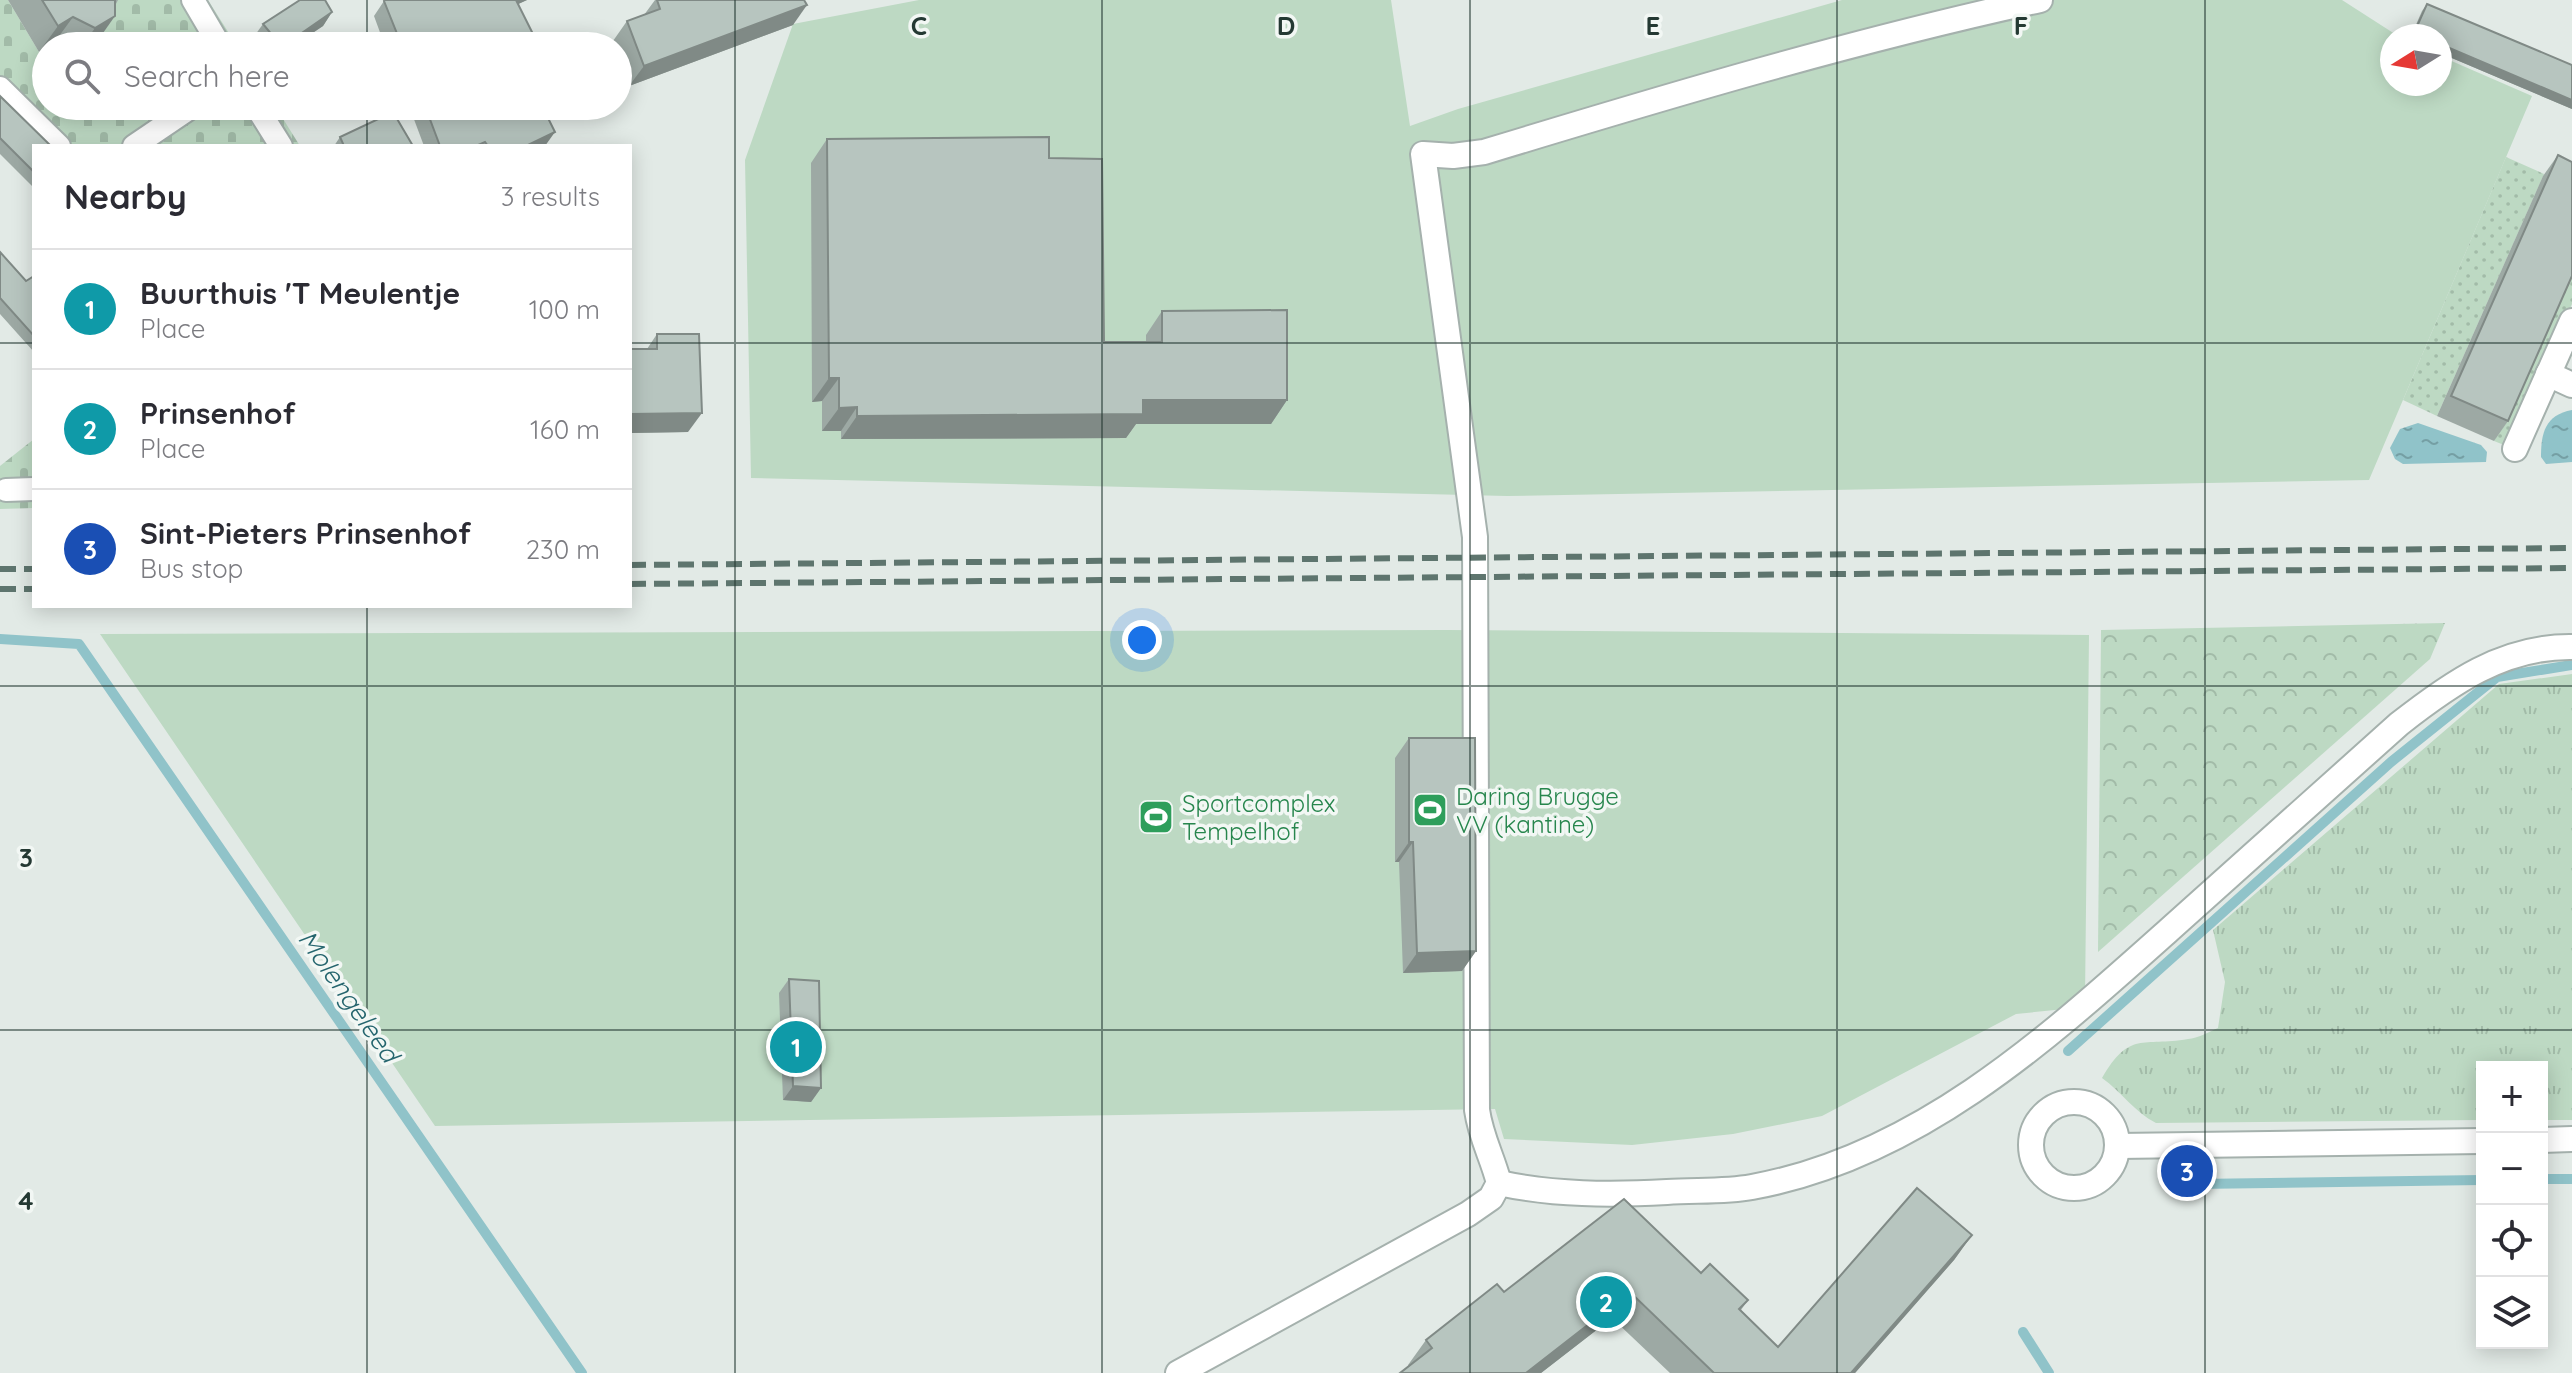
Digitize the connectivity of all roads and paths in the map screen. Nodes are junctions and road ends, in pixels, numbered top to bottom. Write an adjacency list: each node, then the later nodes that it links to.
1 (193, 0): 3 (street)
2 (2040, 0): 23 (street)
3 (212, 32)
4 (0, 88): 5 (street)
5 (32, 119)
6 (33, 120): 9 (street)
7 (172, 120): 10 (street)
8 (265, 120): 11 (street)
9 (57, 144)
10 (137, 144)
11 (280, 144)
12 (2572, 321): 13 (street)
13 (2548, 374): 14 (street); 15 (street)
14 (2572, 385)
15 (2515, 449)
16 (32, 489): 17 (street)
17 (6, 490)
18 (2572, 647): 23 (street)
19 (2572, 1139): 20 (street)
20 (2548, 1140)
21 (2476, 1141): 22 (street)
22 (2118, 1146)
23 (1499, 1183): 24 (street)
24 (1178, 1373)

